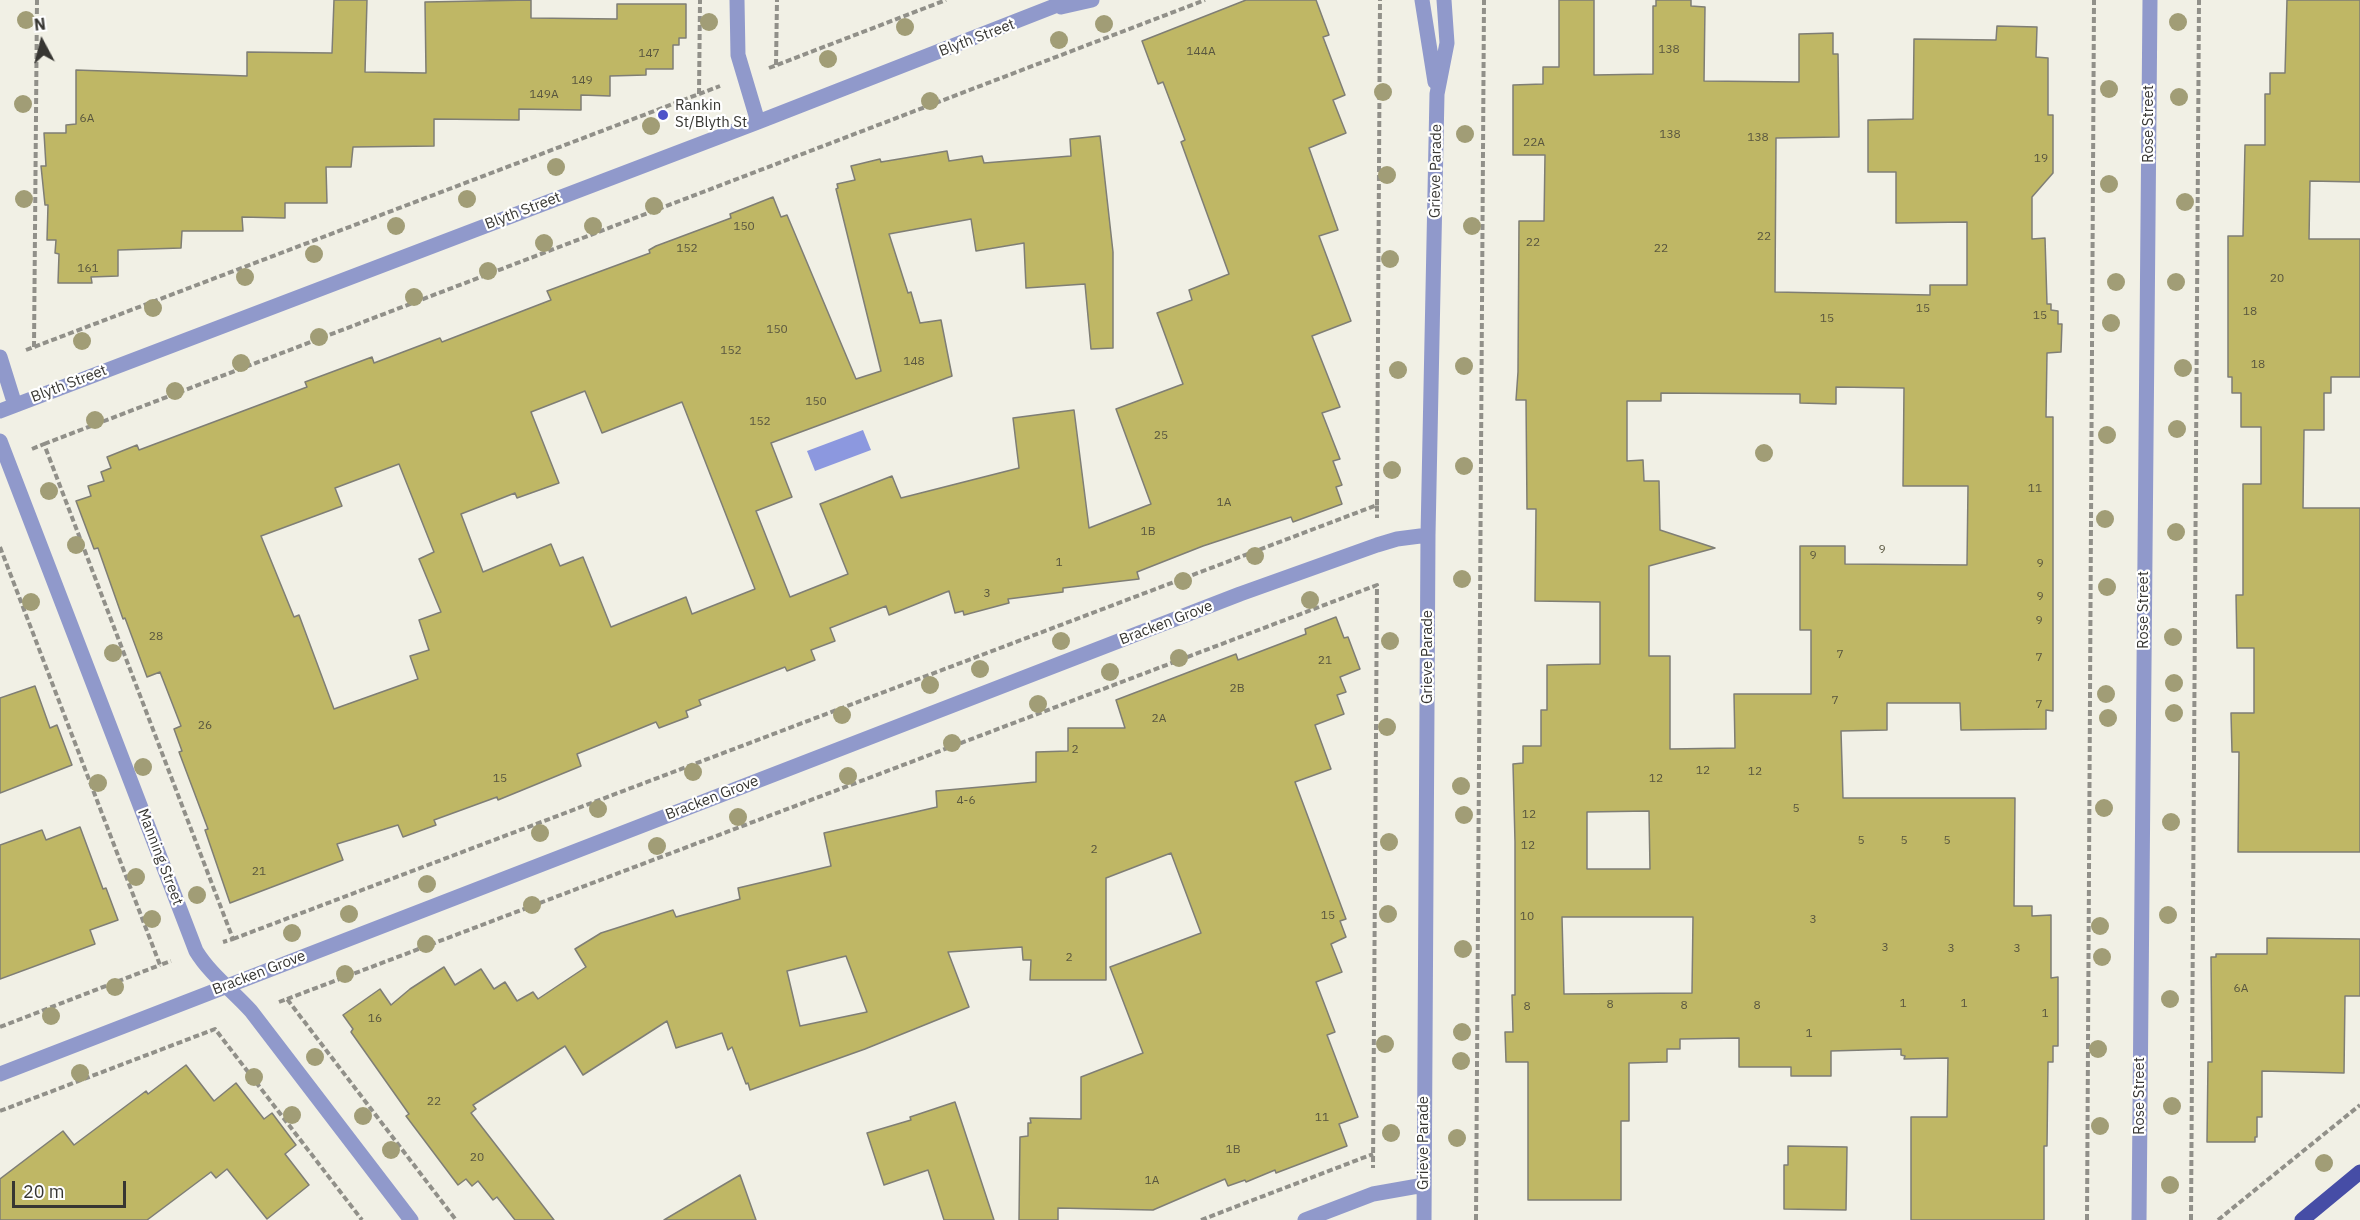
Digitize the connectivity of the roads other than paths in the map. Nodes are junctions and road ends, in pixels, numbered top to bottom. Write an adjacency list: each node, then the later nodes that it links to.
1 (737, 0): 9 (street)
2 (1070, 0): 7 (street, Blyth Street)
3 (1092, 0): 7 (street, Blyth Street)
4 (1422, 0): 8 (street, Grieve Parade)
5 (1444, 0): 8 (street, Grieve Parade)
6 (2150, 0): 21 (street, Rose Street)
7 (1046, 11): 9 (street, Blyth Street)
8 (1437, 94): 13 (street, Grieve Parade)
9 (758, 122): 11 (street, Blyth Street)
10 (0, 359): 11 (street)
11 (7, 408)
12 (0, 441): 14 (street, Manning Street)
13 (1428, 535): 14 (street, Bracken Grove); 17 (street, Grieve Parade)
14 (227, 985): 15 (street, Bracken Grove); 18 (street, Manning Street)
15 (0, 1074)
16 (2360, 1173): 22 (main road)
17 (1424, 1185): 19 (street); 20 (street, Grieve Parade)
18 (411, 1220)
19 (1305, 1220)
20 (1424, 1220)
21 (2139, 1220)
22 (2302, 1220)

